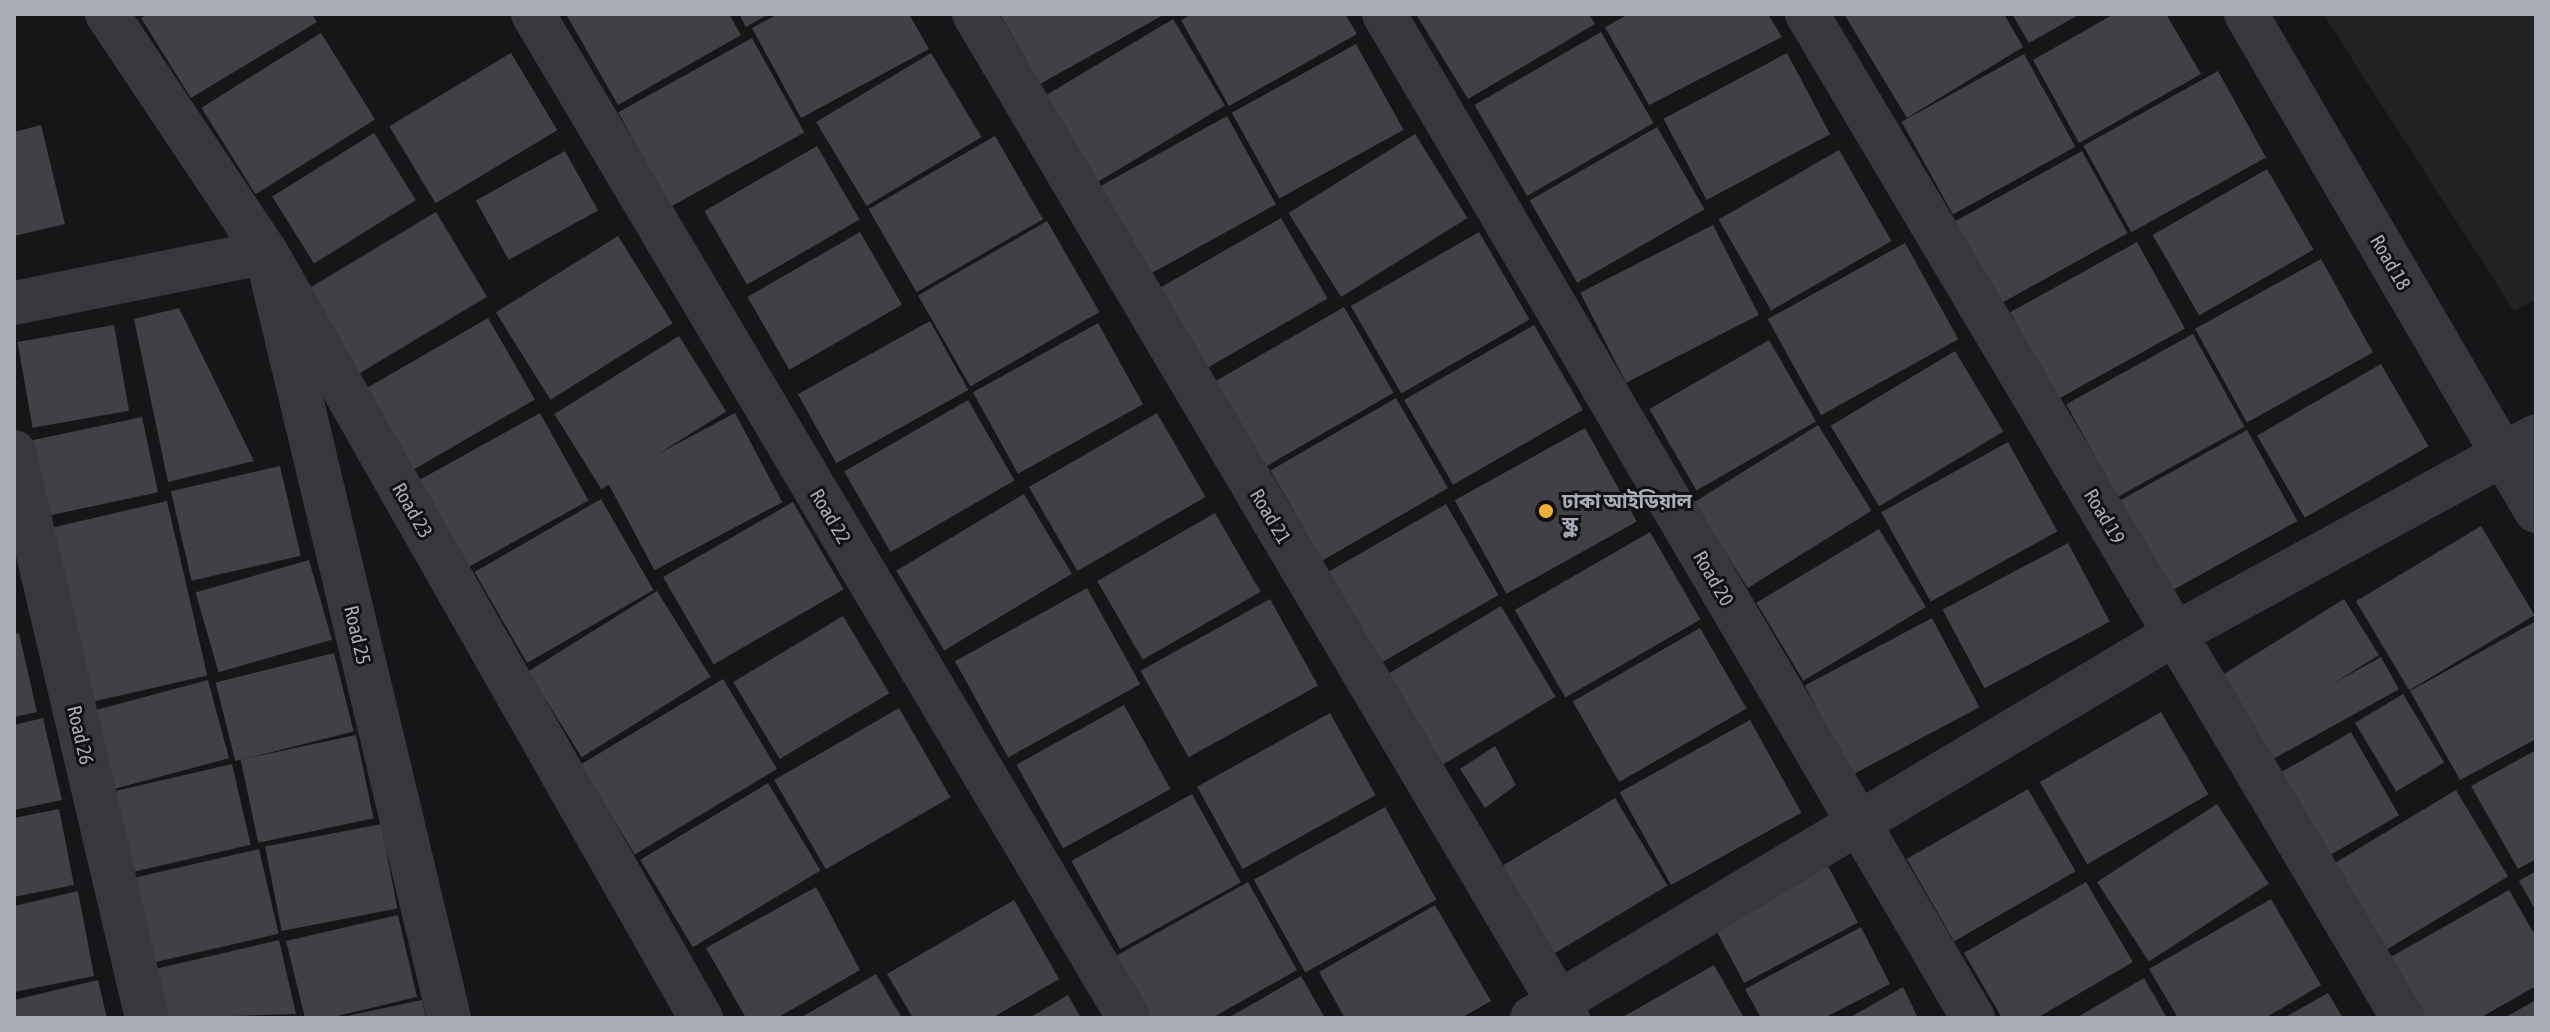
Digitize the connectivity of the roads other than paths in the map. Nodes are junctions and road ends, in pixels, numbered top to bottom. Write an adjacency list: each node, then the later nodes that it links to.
1 (107, 14): 7 (street, Road 23)
2 (533, 14): 18 (street, Road 22)
3 (974, 14): 14 (street, Road 21)
4 (1384, 14): 13 (street, Road 20)
5 (1807, 14): 12 (street, Road 19)
6 (2246, 14): 9 (street, Road 18)
7 (266, 252): 8 (street); 16 (street, Road 25); 17 (street, Road 23)
8 (14, 303)
9 (2520, 446): 11 (street, Road 18); 12 (street)
10 (14, 452): 15 (street, Road 26)
11 (2536, 511)
12 (2175, 634): 13 (street); 20 (street, Road 19)
13 (1859, 825): 14 (street); 19 (street, Road 20)
14 (1553, 1013)
15 (147, 1018)
16 (449, 1018)
17 (701, 1018)
18 (1129, 1018)
19 (1973, 1018)
20 (2403, 1018)

